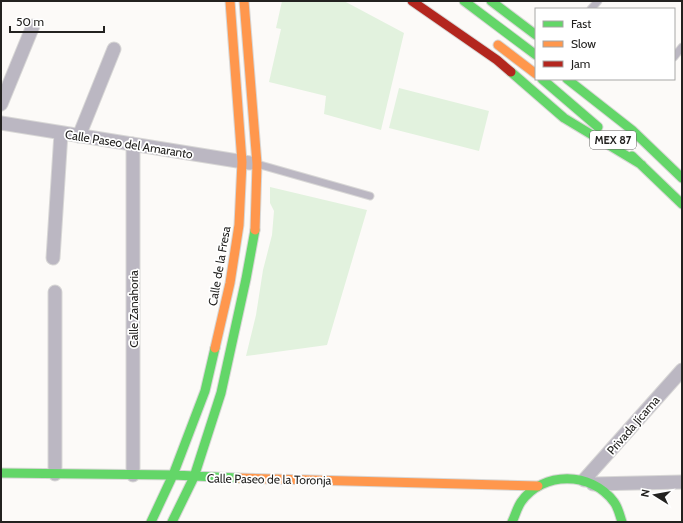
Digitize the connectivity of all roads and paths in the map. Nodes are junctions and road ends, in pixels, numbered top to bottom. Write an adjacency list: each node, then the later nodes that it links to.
1 (230, 1): 23 (street, Calle de la Fresa)
2 (244, 1): 24 (street)
3 (412, 1): 25 (street)
4 (464, 1): 11 (street)
5 (497, 3): 7 (street)
6 (33, 26): 17 (street)
7 (535, 34)
8 (493, 41): 13 (street)
9 (682, 47): 12 (lane)
10 (114, 49): 21 (street)
11 (535, 54)
12 (675, 56)
13 (535, 73)
14 (543, 80): 25 (street, MEX 87)
15 (568, 80): 19 (street, MEX 87)
16 (610, 101): 19 (street)
17 (1, 104)
18 (1, 123): 20 (street, Calle Paseo del Amaranto)
19 (632, 130): 26 (street, MEX 87)
20 (61, 133): 21 (street, Calle Paseo del Amaranto); 29 (street)
21 (79, 136): 22 (street, Calle Paseo del Amaranto)
22 (133, 144): 23 (street, Calle Paseo del Amaranto); 34 (street, Calle Zanahoria)
23 (242, 162): 24 (street, Calle Paseo del Amaranto); 35 (street, Calle de la Fresa)
24 (257, 164): 27 (lane); 36 (street)
25 (642, 165): 28 (street, MEX 87)
26 (682, 178)
27 (370, 196)
28 (682, 204)
29 (53, 258)
30 (55, 292): 33 (street)
31 (682, 370): 37 (street, Privada Jícama)
32 (1, 473): 33 (street, Calle Paseo de la Toronja)
33 (55, 474): 34 (street, Calle Paseo de la Toronja)
34 (133, 475): 35 (street, Calle Paseo de la Toronja)
35 (173, 475): 36 (street, Calle Paseo de la Toronja); 40 (street, Calle de la Fresa)
36 (194, 477): 39 (street, Calle Paseo de la Toronja); 41 (street)
37 (589, 482): 38 (street); 39 (street); 43 (street)
38 (682, 482)
39 (538, 486): 42 (street)
40 (151, 522)
41 (172, 522)
42 (512, 522)
43 (622, 522)

